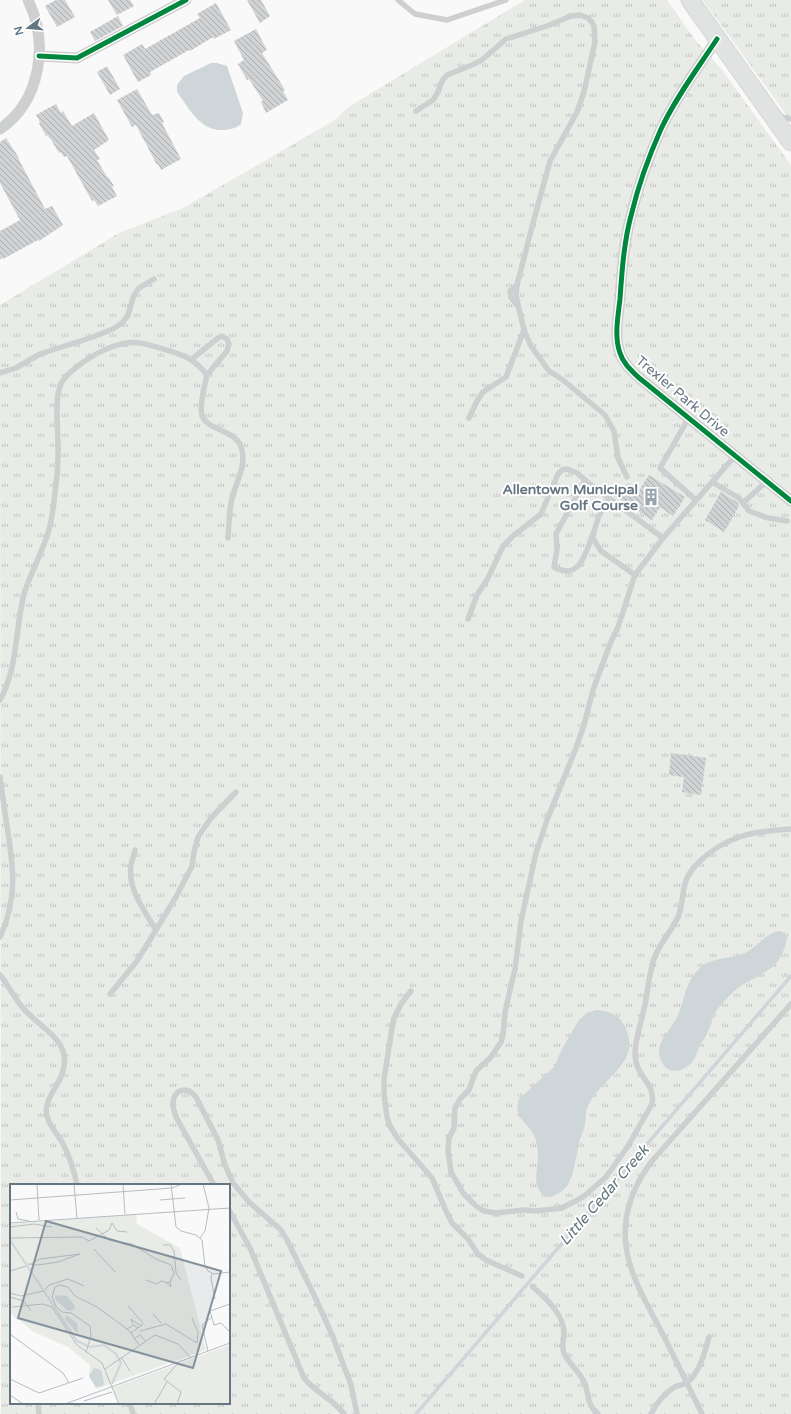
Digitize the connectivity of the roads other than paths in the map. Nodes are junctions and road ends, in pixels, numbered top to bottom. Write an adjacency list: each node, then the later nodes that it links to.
1 (28, 0): 7 (street)
2 (186, 0): 7 (street)
3 (398, 0): 4 (lane)
4 (506, 0)
5 (690, 0): 6 (main road)
6 (718, 39): 9 (main road); 19 (street, Trexler Park Drive)
7 (39, 56): 11 (street)
8 (416, 111): 14 (lane)
9 (771, 115): 10 (lane); 12 (main road)
10 (791, 119)
11 (0, 129)
12 (791, 142)
13 (154, 279): 16 (lane)
14 (524, 330): 18 (lane); 21 (lane)
15 (192, 359): 17 (lane); 17 (lane); 35 (lane)
16 (0, 373)
17 (207, 375): 31 (lane)
18 (469, 418)
19 (688, 419): 20 (street, Trexler Park Drive); 26 (lane)
20 (735, 456): 23 (street, Trexler Park Drive); 24 (lane)
21 (627, 477)
22 (585, 480): 25 (lane); 30 (lane); 34 (lane)
23 (766, 481): 27 (street, Trexler Park Drive); 28 (lane)
24 (712, 482): 26 (lane); 28 (lane)
25 (609, 497): 30 (lane); 32 (lane)
26 (696, 500): 32 (lane)
27 (791, 501)
28 (743, 503): 29 (lane)
29 (787, 521)
30 (592, 537): 33 (lane)
31 (228, 538)
32 (663, 538): 33 (lane)
33 (635, 575): 38 (lane)
34 (468, 618)
35 (0, 700)
36 (0, 777): 41 (lane)
37 (236, 792): 40 (lane)
38 (791, 829)
39 (135, 850): 40 (lane)
40 (156, 930): 44 (lane)
41 (0, 937)
42 (0, 975): 46 (lane)
43 (411, 991): 49 (lane)
44 (110, 994)
45 (791, 1004): 52 (lane)
46 (77, 1184)
47 (213, 1184): 58 (lane)
48 (230, 1212): 57 (lane)
49 (522, 1276)
50 (533, 1287): 59 (lane)
51 (710, 1337): 52 (lane)
52 (687, 1382): 60 (lane); 61 (lane)
53 (38, 1404): 55 (lane)
54 (130, 1404): 56 (lane)
55 (39, 1414)
56 (133, 1414)
57 (344, 1414)
58 (357, 1414)
59 (598, 1414)
60 (651, 1414)
61 (702, 1414)

